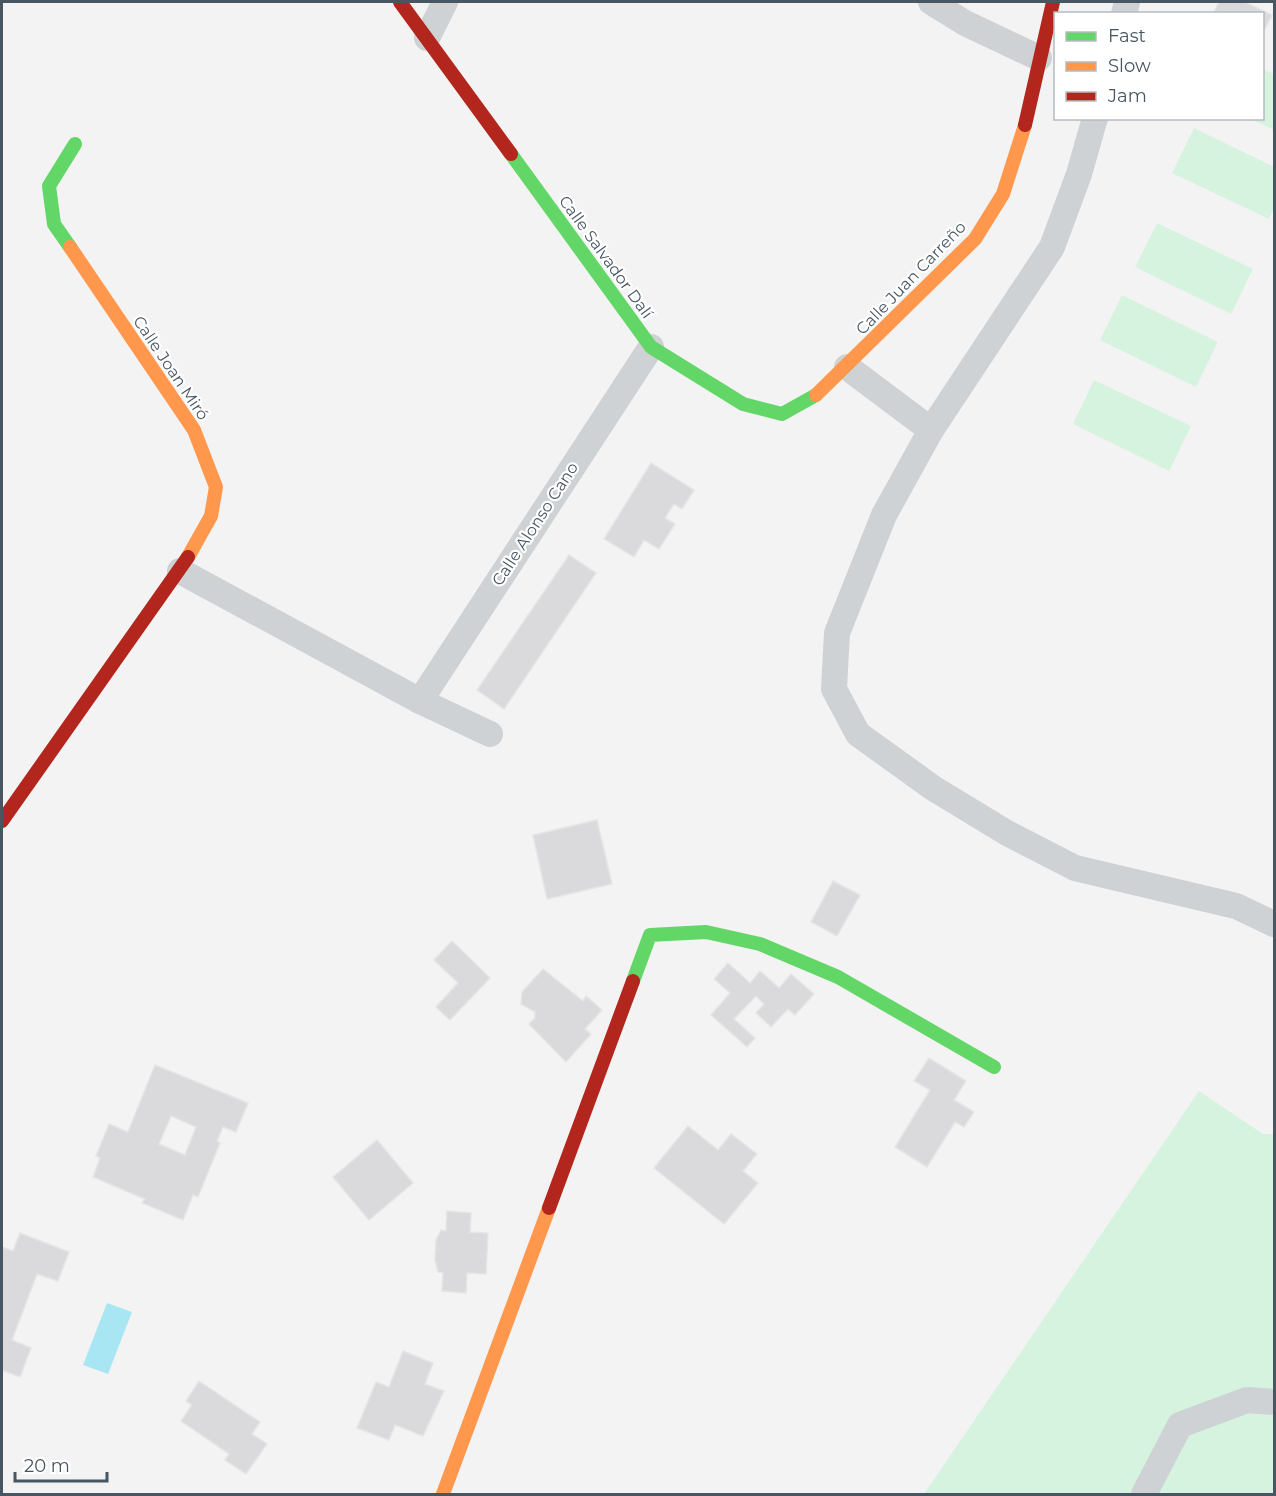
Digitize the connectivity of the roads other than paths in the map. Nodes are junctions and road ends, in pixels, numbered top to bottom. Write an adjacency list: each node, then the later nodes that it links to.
1 (400, 2): 5 (street, Calle Salvador Dalí)
2 (445, 2): 5 (street)
3 (931, 2): 6 (street)
4 (1053, 2): 6 (street, Calle Juan Carreño)
5 (427, 38): 9 (street, Calle Salvador Dalí)
6 (1039, 58): 10 (street, Calle Juan Carreño)
7 (1094, 120): 11 (street)
8 (75, 144): 12 (street, Calle Joan Miró)
9 (651, 347): 10 (street, Calle Salvador Dalí); 13 (street, Calle Alonso Cano)
10 (847, 367): 11 (street)
11 (931, 430): 16 (street)
12 (180, 571): 13 (street); 15 (street, Calle Joan Miró)
13 (420, 701): 14 (street)
14 (489, 734)
15 (2, 821)
16 (1275, 924)
17 (994, 1067): 19 (street)
18 (1275, 1402): 20 (street)
19 (443, 1494)
20 (1144, 1494)

